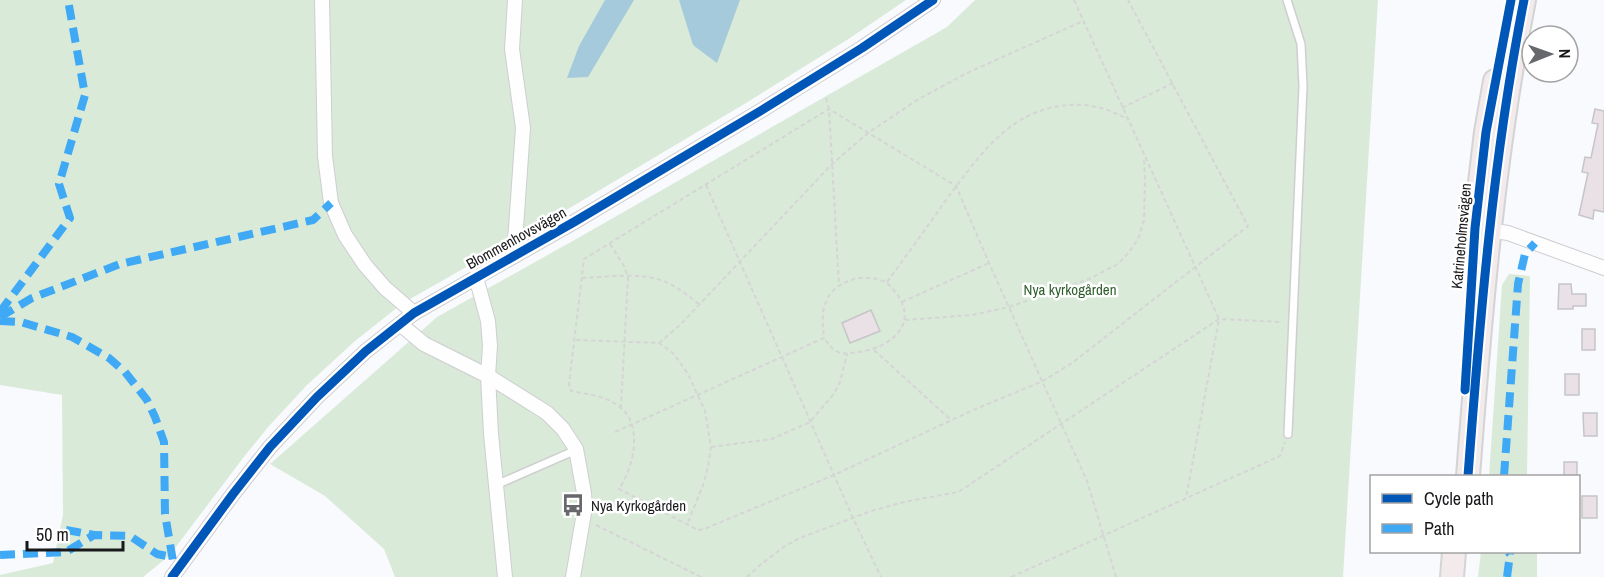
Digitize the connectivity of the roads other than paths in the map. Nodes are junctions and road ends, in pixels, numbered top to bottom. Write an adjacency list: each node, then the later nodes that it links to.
1 (322, 0): 11 (street)
2 (515, 0): 8 (street)
3 (933, 0): 8 (street, Blommenhovsvägen)
4 (1287, 0): 14 (lane)
5 (1511, 0): 7 (main road, Katrineholmsvägen)
6 (1524, 0): 7 (main road, Katrineholmsvägen)
7 (1482, 229): 9 (street); 16 (main road, Katrineholmsvägen); 17 (main road, Katrineholmsvägen)
8 (514, 256): 10 (street, Blommenhovsvägen)
9 (1604, 268)
10 (476, 277): 11 (street, Blommenhovsvägen); 13 (street)
11 (414, 314): 12 (street, Blommenhovsvägen)
12 (400, 324): 13 (street); 21 (street, Blommenhovsvägen)
13 (488, 376): 15 (street); 18 (street)
14 (1288, 434)
15 (576, 450): 18 (lane); 23 (street)
16 (1459, 475)
17 (1468, 475)
18 (496, 485): 22 (street)
19 (1454, 553): 24 (main road)
20 (1463, 553): 25 (main road)
21 (178, 576)
22 (505, 577)
23 (573, 577)
24 (1452, 577)
25 (1461, 577)

